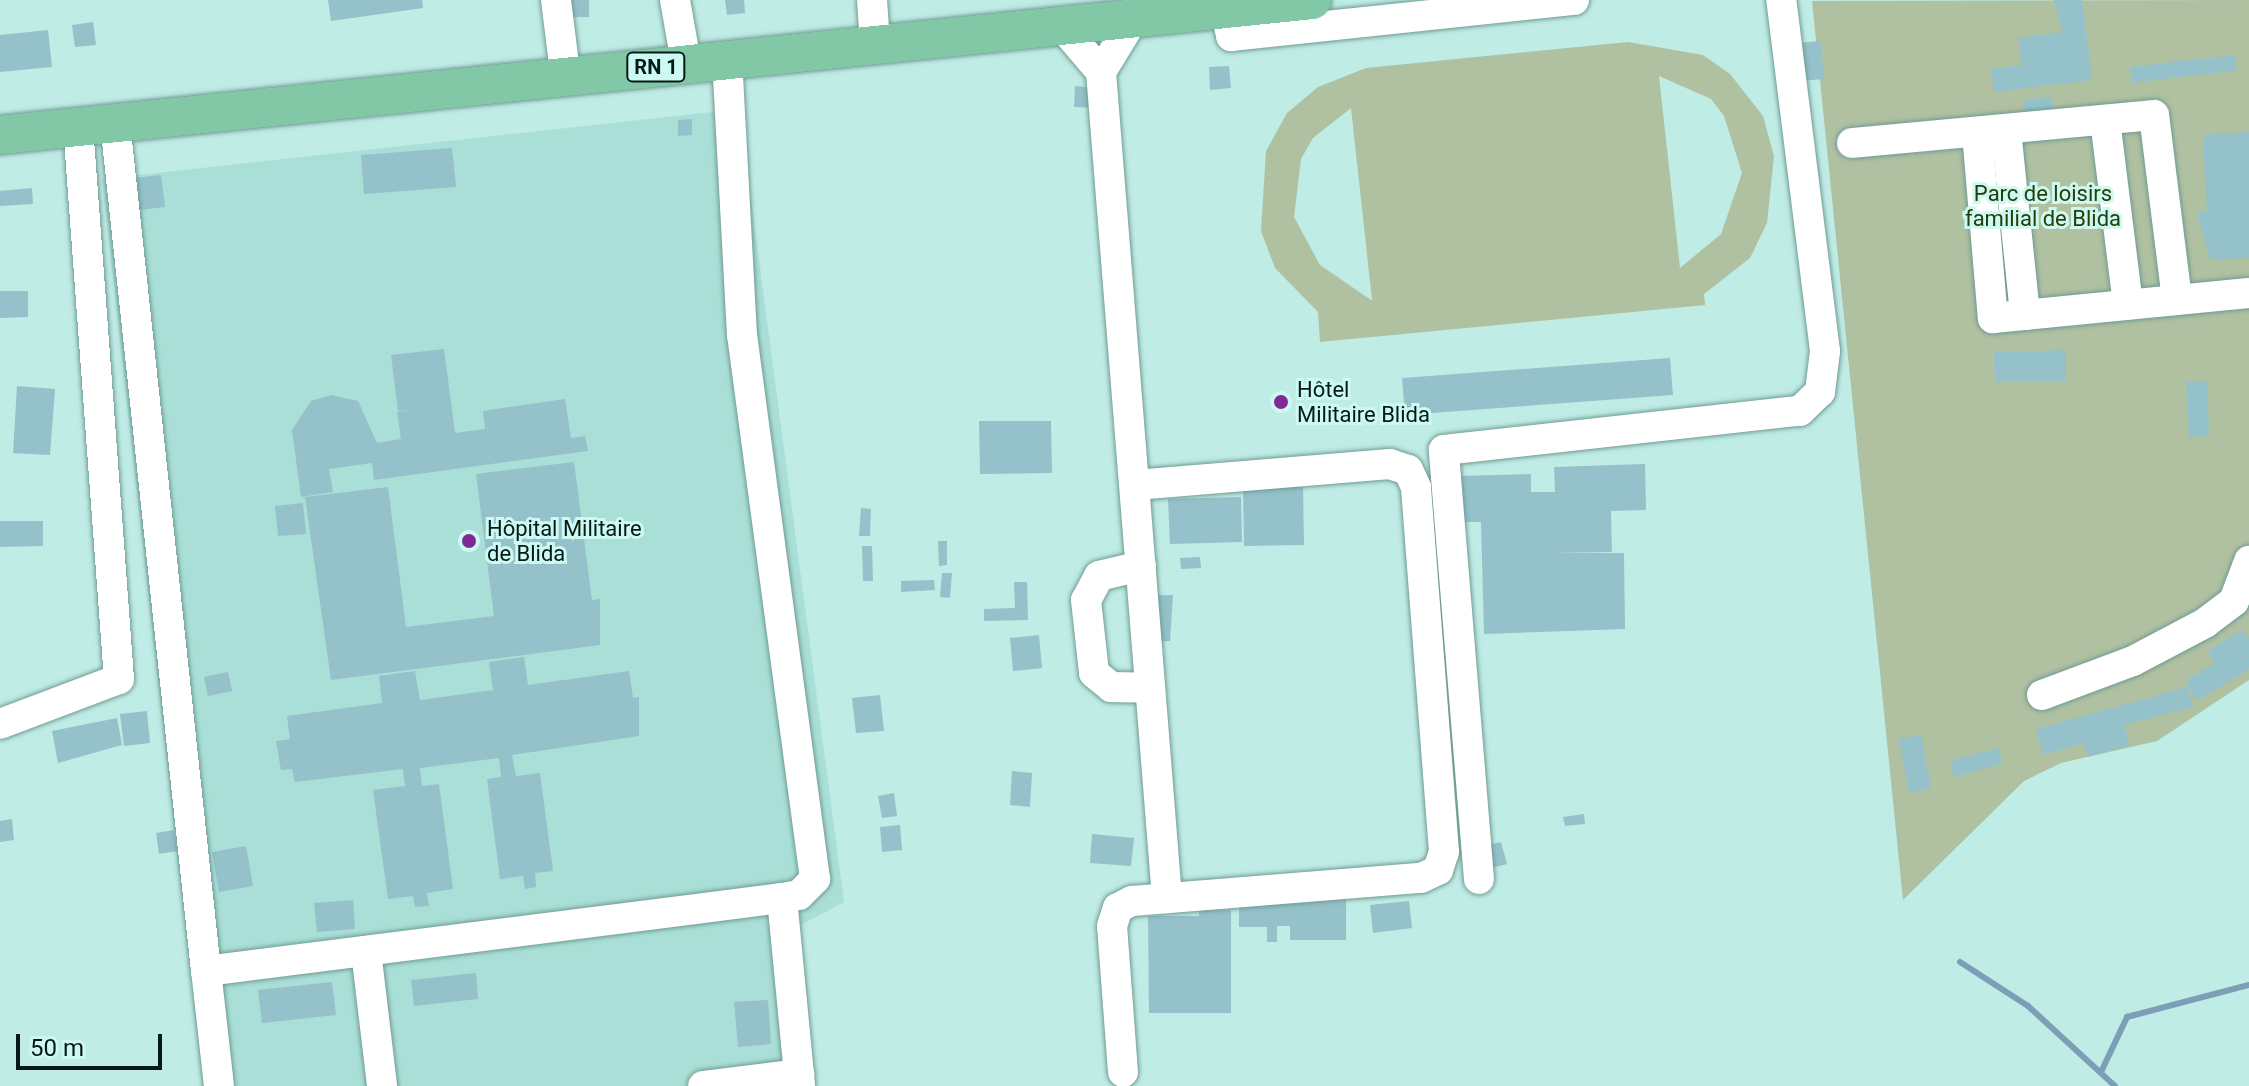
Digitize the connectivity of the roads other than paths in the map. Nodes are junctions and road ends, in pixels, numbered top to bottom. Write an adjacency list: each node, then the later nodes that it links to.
1 (556, 0): 13 (lane)
2 (675, 0): 11 (lane)
3 (1179, 0): 8 (main road, RN 1)
4 (1312, 0): 7 (main road, RN 1)
5 (1574, 0): 7 (lane)
6 (1781, 0): 31 (lane)
7 (1225, 9): 9 (main road, RN 1)
8 (873, 16): 11 (main road, RN 1)
9 (1134, 18): 10 (main road, RN 1); 14 (lane)
10 (1061, 25): 12 (main road, RN 1); 14 (lane)
11 (684, 51): 13 (main road, RN 1)
12 (727, 60): 17 (main road, RN 1); 32 (lane)
13 (564, 64): 16 (main road, RN 1)
14 (1101, 72): 24 (lane)
15 (2105, 120): 18 (lane); 22 (lane); 23 (lane)
16 (0, 122)
17 (96, 124): 19 (main road, RN 1); 30 (lane); 35 (lane)
18 (1991, 132): 20 (lane); 23 (lane)
19 (0, 135)
20 (1852, 143)
21 (2249, 293): 22 (lane)
22 (2177, 300): 23 (lane)
23 (2128, 305)
24 (1135, 485): 26 (lane); 33 (lane)
25 (2249, 561): 27 (lane)
26 (1141, 566): 28 (lane); 28 (lane)
27 (2242, 597): 29 (lane)
28 (1150, 688): 33 (lane)
29 (2042, 695)
30 (0, 724)
31 (1479, 879)
32 (782, 898): 34 (lane); 37 (lane)
33 (1167, 898): 36 (lane)
34 (366, 951): 35 (lane); 39 (lane)
35 (206, 971): 38 (lane)
36 (1123, 1072)
37 (799, 1080): 40 (lane)
38 (219, 1086)
39 (382, 1086)
40 (703, 1086)

